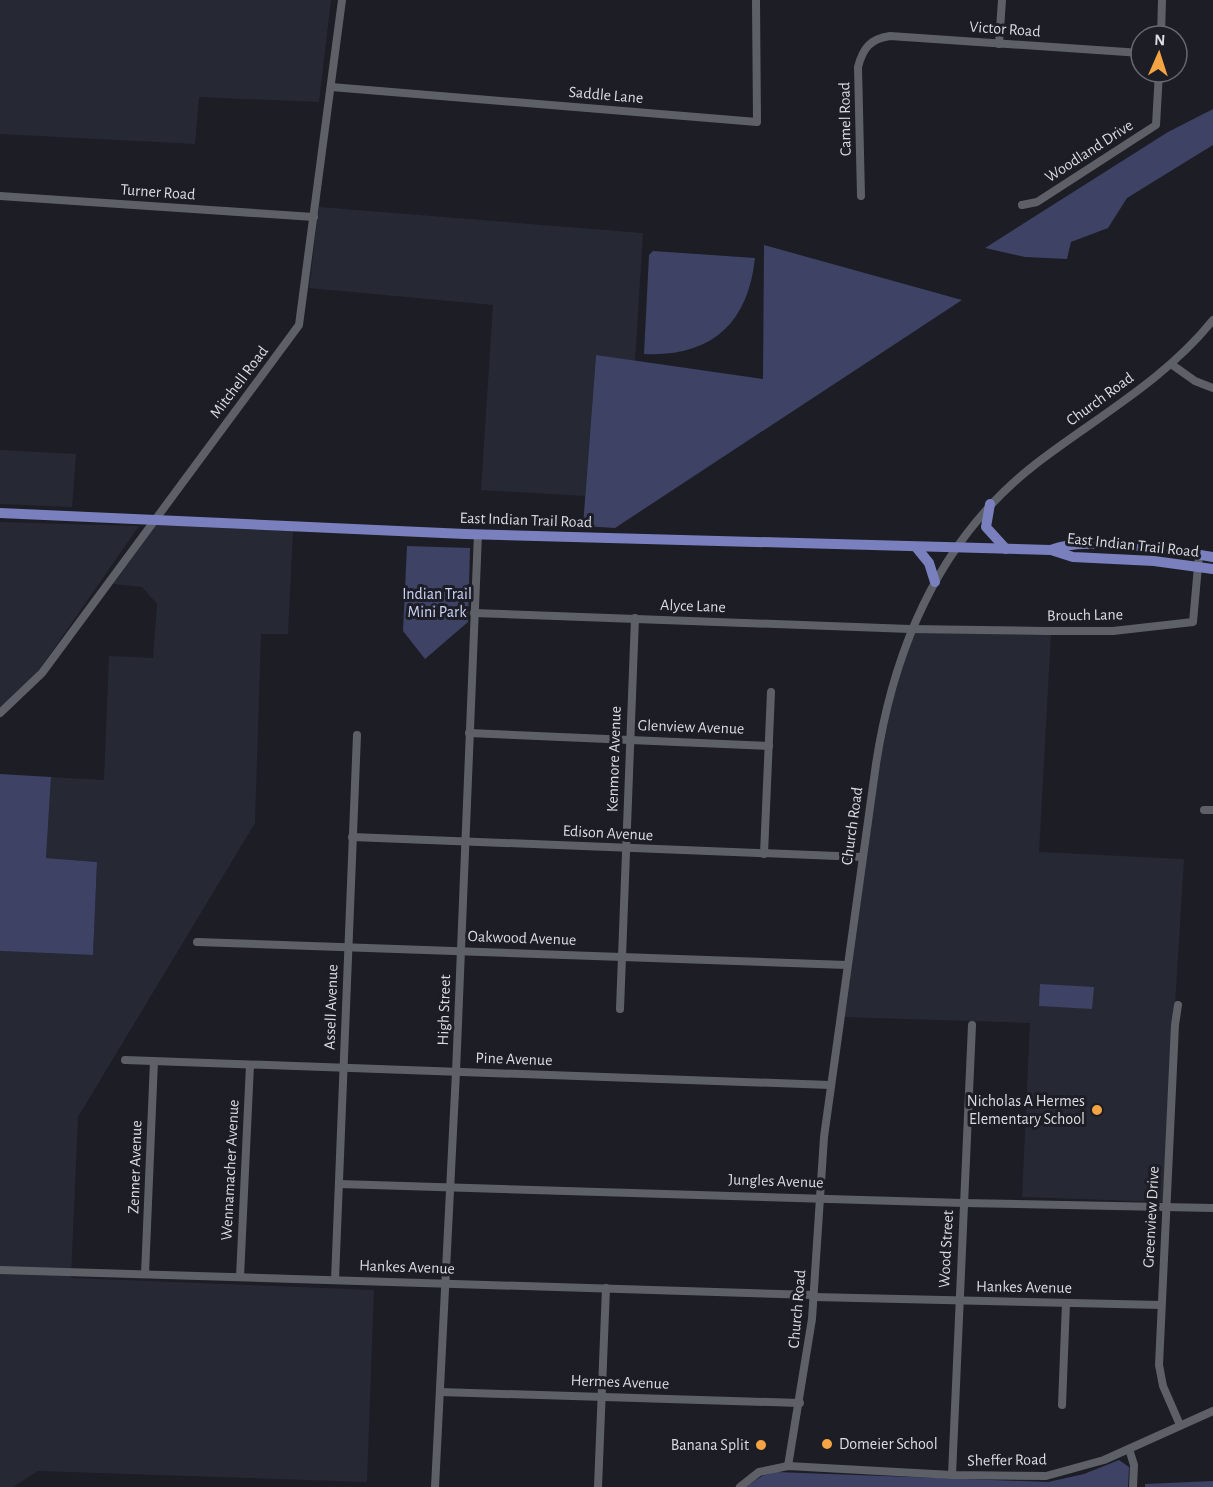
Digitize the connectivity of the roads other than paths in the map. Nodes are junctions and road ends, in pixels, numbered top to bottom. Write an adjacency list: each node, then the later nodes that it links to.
1 (342, 0): 10 (street, Mitchell Road)
2 (756, 0): 10 (street, Saddle Lane)
3 (1002, 0): 7 (street)
4 (1162, 0): 5 (street)
5 (1161, 24)
6 (869, 44): 7 (street, Victor Road); 12 (street, Camel Road)
7 (999, 44): 8 (street, Victor Road)
8 (1129, 53)
9 (1158, 84): 13 (street, Woodland Drive)
10 (331, 87): 14 (street, Mitchell Road)
11 (0, 196): 14 (street, Turner Road)
12 (861, 196)
13 (1022, 205)
14 (314, 217): 20 (street, Mitchell Road)
15 (1213, 320): 16 (street, Church Road)
16 (1171, 364): 17 (street); 18 (street, Church Road)
17 (1213, 388)
18 (990, 504): 23 (street, Church Road); 24 (main road)
19 (0, 513): 20 (main road, East Indian Trail Road)
20 (154, 520): 21 (main road, East Indian Trail Road); 35 (street, Mitchell Road)
21 (478, 534): 22 (main road, East Indian Trail Road); 31 (street, High Street)
22 (916, 547): 23 (main road, East Indian Trail Road); 30 (main road)
23 (955, 548): 24 (main road, East Indian Trail Road); 30 (street, Church Road)
24 (1006, 549): 25 (main road, East Indian Trail Road)
25 (1051, 550): 26 (main road, East Indian Trail Road); 28 (main road, East Indian Trail Road)
26 (1199, 555): 27 (main road, East Indian Trail Road); 28 (street, Brouch Lane)
27 (1213, 557)
28 (1198, 567): 29 (main road, East Indian Trail Road); 33 (street, Brouch Lane)
29 (1213, 569)
30 (935, 582): 33 (street, Church Road)
31 (474, 613): 32 (street, Alyce Lane); 36 (street, High Street)
32 (635, 618): 33 (street, Alyce Lane); 38 (street, Kenmore Avenue)
33 (910, 629): 44 (street, Church Road)
34 (771, 692): 39 (street)
35 (0, 713)
36 (469, 732): 38 (street, Glenview Avenue); 41 (street, High Street)
37 (357, 735): 40 (street, Assell Avenue)
38 (630, 740): 39 (street, Glenview Avenue); 42 (street, Kenmore Avenue)
39 (769, 746): 43 (street)
40 (352, 837): 41 (street, Edison Avenue); 46 (street, Assell Avenue)
41 (465, 842): 42 (street, Edison Avenue); 47 (street, High Street)
42 (626, 849): 43 (street, Edison Avenue); 48 (street, Kenmore Avenue)
43 (764, 854): 44 (street, Edison Avenue)
44 (862, 857): 49 (street, Church Road)
45 (197, 942): 46 (street, Oakwood Avenue)
46 (348, 947): 47 (street, Oakwood Avenue); 56 (street, Assell Avenue)
47 (461, 951): 48 (street, Oakwood Avenue); 57 (street, High Street)
48 (622, 957): 49 (street, Oakwood Avenue); 51 (street, Kenmore Avenue)
49 (847, 965): 58 (street, Church Road)
50 (1178, 1005): 63 (street, Greenview Drive)
51 (620, 1009)
52 (972, 1025): 62 (street, Wood Street)
53 (125, 1060): 54 (street, Pine Avenue)
54 (154, 1061): 55 (street, Pine Avenue); 66 (street, Zenner Avenue)
55 (250, 1065): 56 (street, Pine Avenue); 67 (street, Wennamacher Avenue)
56 (344, 1068): 57 (street, Pine Avenue); 59 (street, Assell Avenue)
57 (456, 1072): 58 (street, Pine Avenue); 60 (street, High Street)
58 (830, 1085): 61 (street, Church Road)
59 (339, 1184): 60 (street, Jungles Avenue); 68 (street, Assell Avenue)
60 (450, 1187): 61 (street, Jungles Avenue); 69 (street, High Street)
61 (820, 1197): 62 (street, Jungles Avenue); 71 (street, Church Road)
62 (963, 1203): 63 (street, Jungles Avenue); 72 (street, Wood Street)
63 (1166, 1206): 64 (street, Jungles Avenue); 74 (street, Greenview Drive)
64 (1213, 1208)
65 (0, 1270): 66 (street, Hankes Avenue)
66 (145, 1274): 67 (street, Hankes Avenue)
67 (240, 1277): 68 (street, Hankes Avenue)
68 (335, 1280): 69 (street, Hankes Avenue)
69 (446, 1284): 70 (street, Hankes Avenue); 75 (street, High Street)
70 (606, 1288): 71 (street, Hankes Avenue); 76 (street)
71 (814, 1296): 72 (street, Hankes Avenue); 77 (street, Church Road)
72 (958, 1300): 73 (street, Hankes Avenue); 83 (street, Wood Street)
73 (1066, 1303): 74 (street, Hankes Avenue); 78 (street)
74 (1161, 1305): 80 (street, Greenview Drive)
75 (440, 1392): 76 (street, Hermes Avenue); 84 (street, High Street)
76 (601, 1397): 77 (street, Hermes Avenue); 85 (street)
77 (800, 1403): 82 (street, Church Road)
78 (1062, 1405)
79 (1213, 1411): 80 (street, Sheffer Road)
80 (1180, 1425): 81 (street, Sheffer Road)
81 (1129, 1449): 83 (street, Sheffer Road); 87 (street)
82 (788, 1466): 83 (street, Sheffer Road); 86 (street, Sheffer Road)
83 (952, 1475)
84 (435, 1487)
85 (598, 1487)
86 (740, 1487)
87 (1133, 1487)

